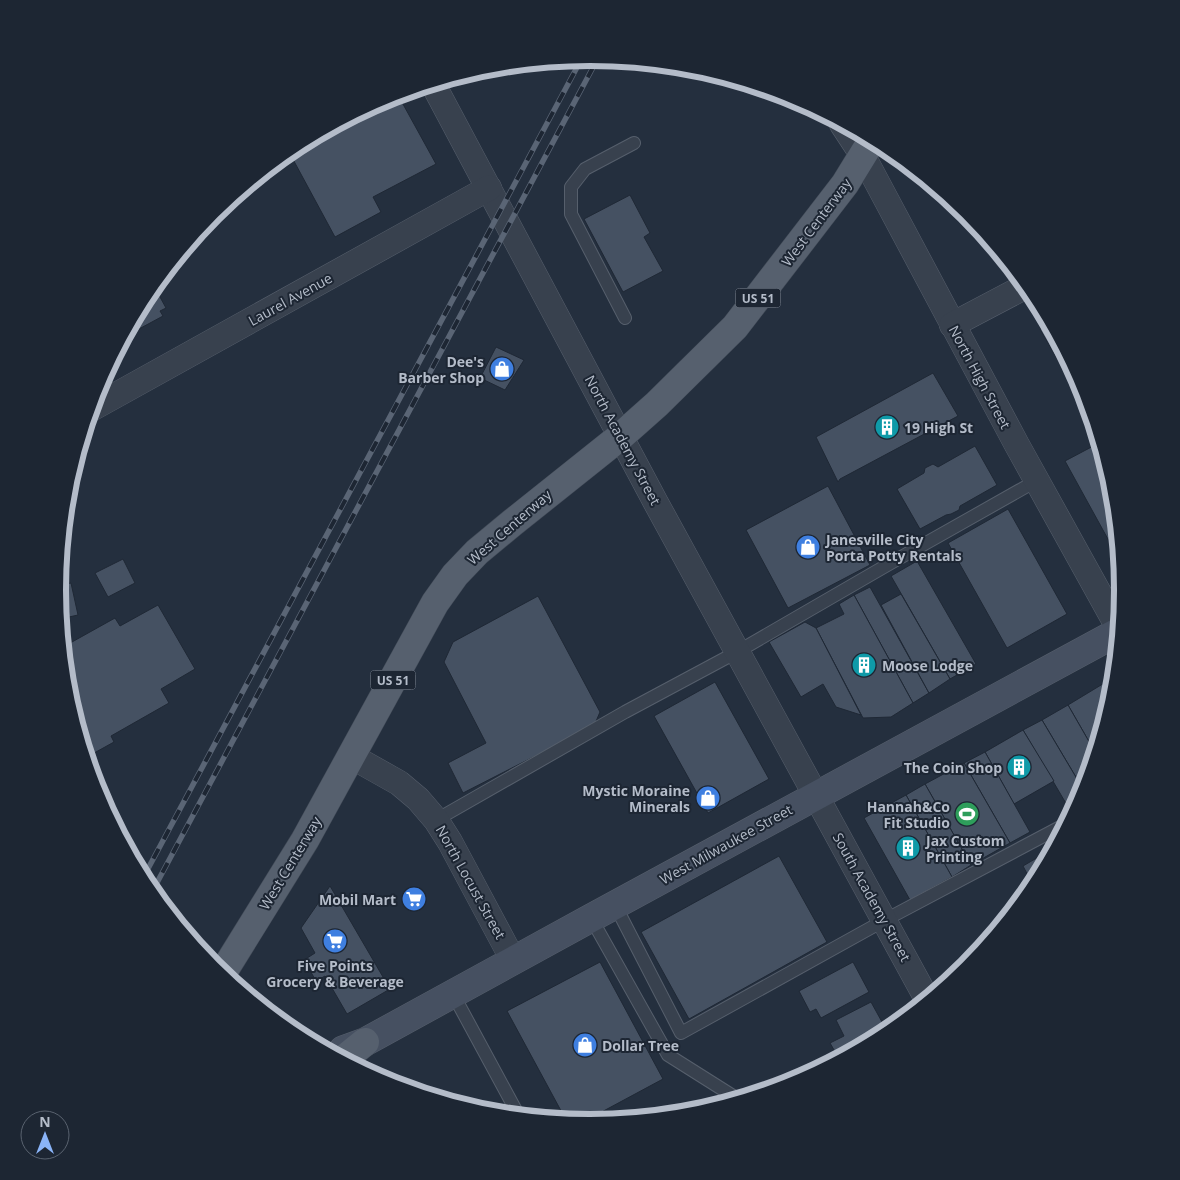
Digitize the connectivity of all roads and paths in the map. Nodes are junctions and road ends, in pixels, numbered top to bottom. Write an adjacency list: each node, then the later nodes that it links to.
1 (436, 90): 4 (street, North Academy Street)
2 (634, 143): 6 (lane)
3 (867, 148): 7 (street, North High Street); 9 (main road, West Centerway / US 51)
4 (490, 188): 8 (street, Laurel Avenue); 9 (street, North Academy Street)
5 (1019, 290): 7 (street)
6 (625, 318)
7 (952, 326): 10 (street, North High Street)
8 (101, 403)
9 (621, 436): 13 (street, North Academy Street); 14 (main road, West Centerway / US 51)
10 (1036, 481): 11 (street, North High Street); 13 (lane)
11 (1113, 619)
12 (1112, 634): 15 (main road, West Milwaukee Street)
13 (737, 652): 15 (street, North Academy Street); 16 (lane)
14 (351, 756): 16 (street, North Locust Street); 22 (main road, West Centerway / US 51)
15 (816, 795): 18 (main road, West Milwaukee Street); 20 (street, South Academy Street)
16 (436, 820): 21 (street, North Locust Street)
17 (1056, 829): 20 (lane)
18 (615, 905): 19 (main road, West Milwaukee Street); 20 (lane)
19 (590, 918): 21 (main road, West Milwaukee Street); 28 (lane)
20 (885, 920): 23 (street, South Academy Street)
21 (513, 960): 24 (main road, West Milwaukee Street)
22 (227, 966)
23 (924, 993)
24 (453, 994): 25 (main road, West Milwaukee Street); 29 (lane)
25 (365, 1042): 26 (main road, West Milwaukee Street); 27 (main road)
26 (341, 1051)
27 (349, 1055)
28 (729, 1095)
29 (516, 1108)

